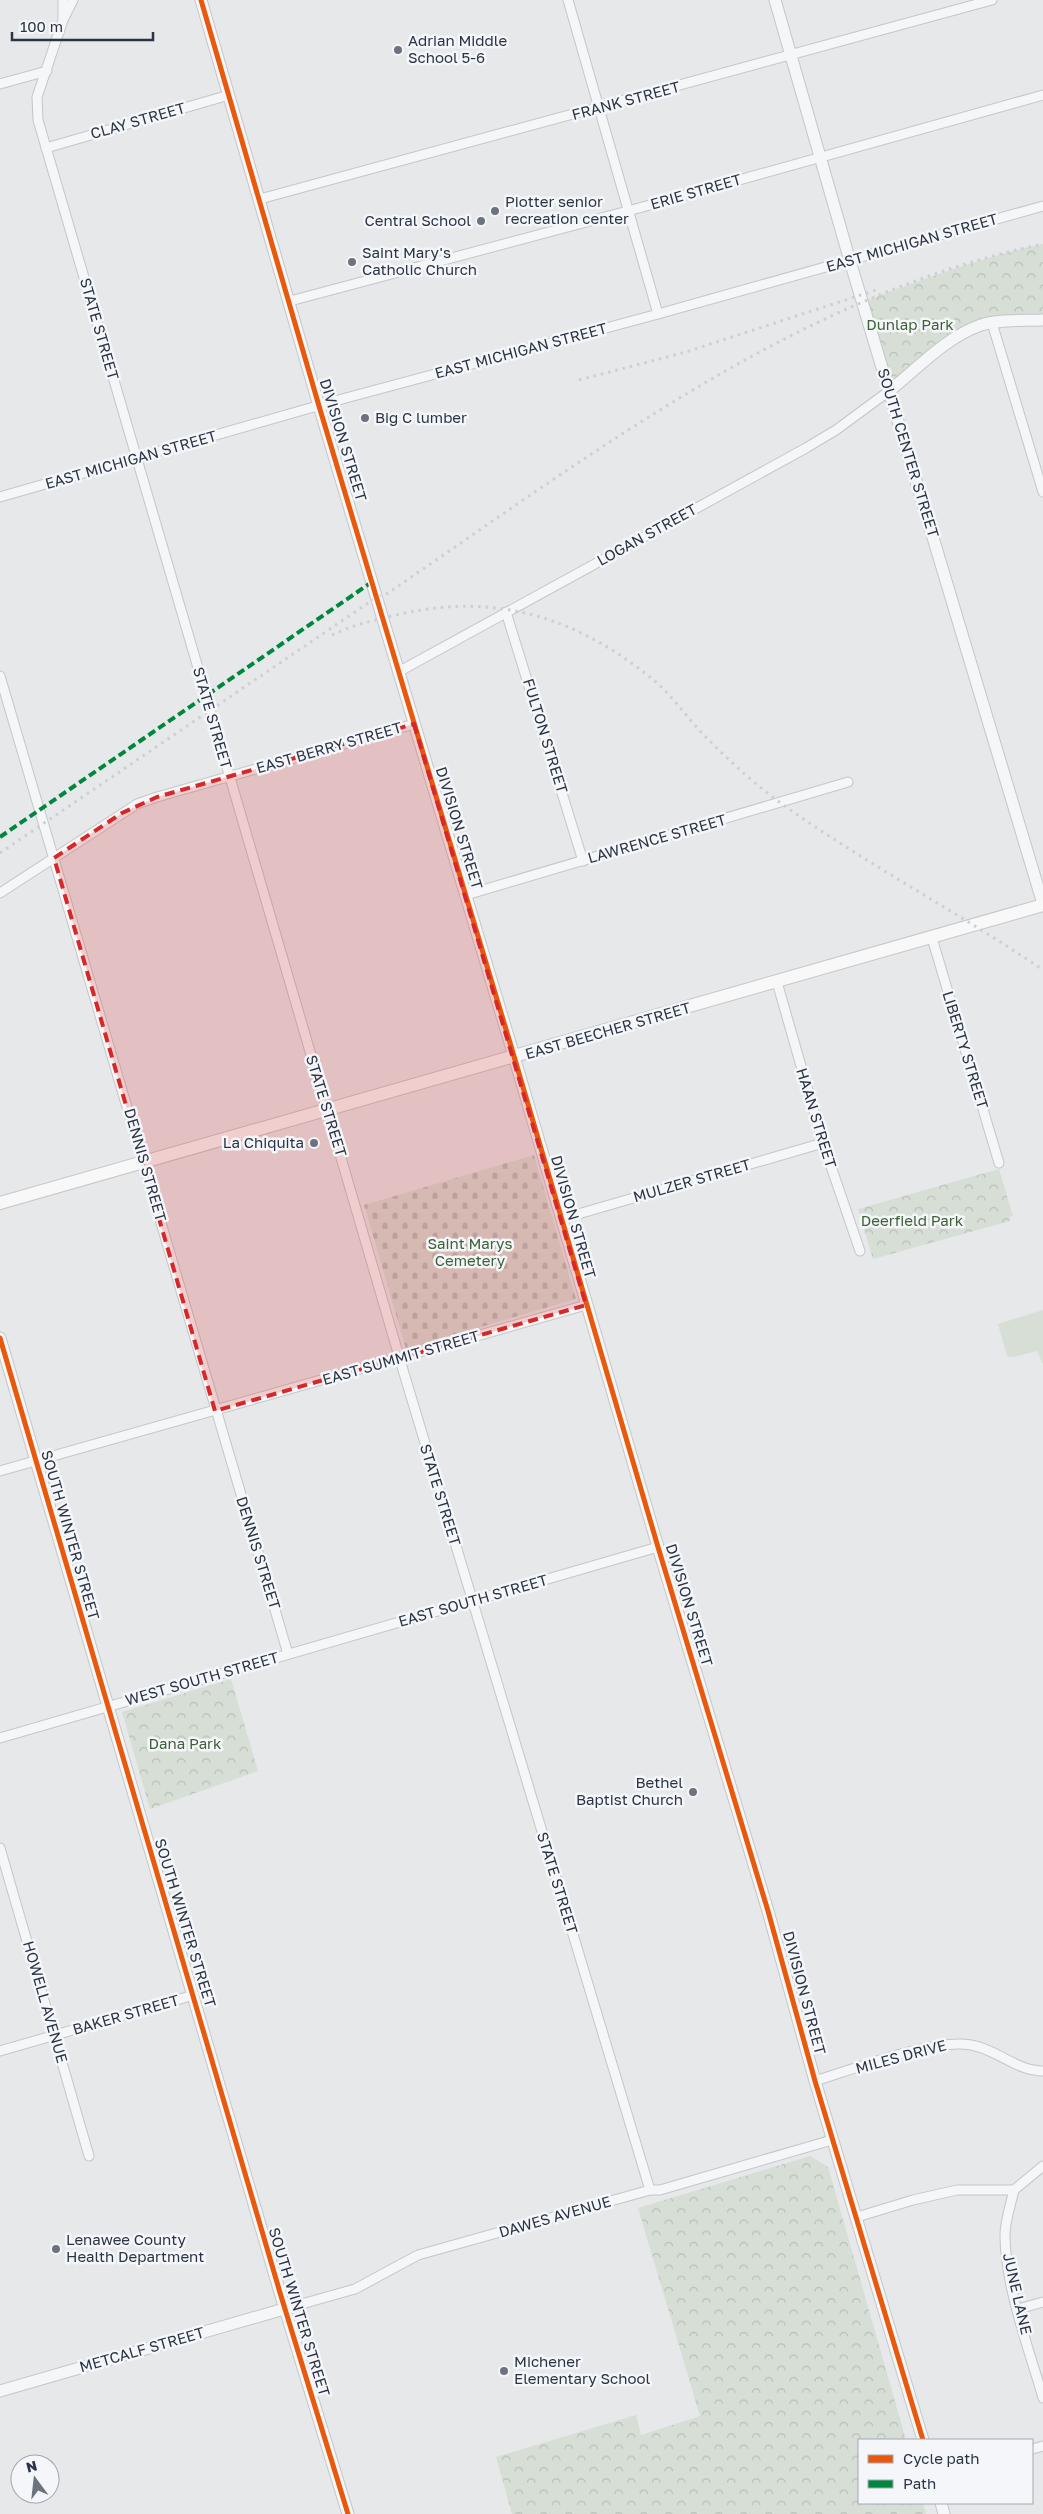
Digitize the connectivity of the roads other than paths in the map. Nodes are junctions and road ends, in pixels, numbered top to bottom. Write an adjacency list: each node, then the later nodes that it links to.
1 (63, 0): 7 (street, STATE STREET)
2 (73, 0): 7 (street, STATE STREET)
3 (201, 0): 11 (street, DIVISION STREET)
4 (568, 0): 13 (street)
5 (775, 0): 8 (street, SOUTH CENTER STREET)
6 (992, 0): 8 (street, FRANK STREET)
7 (63, 20): 9 (street, STATE STREET)
8 (791, 56): 13 (street, FRANK STREET); 15 (street, SOUTH CENTER STREET)
9 (47, 71): 10 (street); 14 (street, STATE STREET)
10 (0, 84)
11 (229, 94): 14 (street, CLAY STREET); 16 (street, DIVISION STREET)
12 (1043, 95): 15 (street, ERIE STREET)
13 (598, 108): 16 (street, FRANK STREET); 18 (street)
14 (46, 148): 26 (street, STATE STREET)
15 (820, 157): 18 (street, ERIE STREET); 19 (street, SOUTH CENTER STREET)
16 (260, 199): 20 (street, DIVISION STREET)
17 (1043, 206): 19 (street, EAST MICHIGAN STREET)
18 (628, 211): 20 (street, ERIE STREET); 21 (street)
19 (850, 261): 21 (street, EAST MICHIGAN STREET); 24 (street, SOUTH CENTER STREET)
20 (290, 301): 25 (street, DIVISION STREET)
21 (658, 314): 25 (street, EAST MICHIGAN STREET)
22 (1043, 320): 23 (street)
23 (992, 323): 24 (street); 27 (street)
24 (889, 390): 29 (street, LOGAN STREET); 39 (street, SOUTH CENTER STREET)
25 (319, 406): 26 (street, EAST MICHIGAN STREET); 30 (street, DIVISION STREET)
26 (137, 458): 28 (street, EAST MICHIGAN STREET); 33 (street, STATE STREET)
27 (1043, 492)
28 (0, 496)
29 (506, 612): 30 (street, LOGAN STREET); 36 (street, FULTON STREET)
30 (400, 671): 32 (street, DIVISION STREET)
31 (0, 676): 35 (street, DENNIS STREET)
32 (414, 724): 33 (street, EAST BERRY STREET); 38 (street, DIVISION STREET)
33 (229, 777): 35 (street, EAST BERRY STREET); 43 (street, STATE STREET)
34 (848, 782): 36 (street, LAWRENCE STREET)
35 (54, 858): 37 (street, EAST BERRY STREET); 45 (street, DENNIS STREET)
36 (583, 861): 38 (street, LAWRENCE STREET)
37 (0, 893)
38 (466, 895): 42 (street, DIVISION STREET)
39 (1043, 905): 40 (main road, EAST BEECHER STREET)
40 (932, 938): 41 (main road, EAST BEECHER STREET); 46 (street, LIBERTY STREET)
41 (777, 982): 42 (main road, EAST BEECHER STREET); 44 (street, HAAN STREET)
42 (514, 1058): 43 (main road, EAST BEECHER STREET); 48 (street, DIVISION STREET)
43 (327, 1110): 45 (main road, EAST BEECHER STREET); 52 (street, STATE STREET)
44 (823, 1144): 48 (street, MULZER STREET); 49 (street, HAAN STREET)
45 (144, 1162): 47 (main road, EAST BEECHER STREET); 53 (street, DENNIS STREET)
46 (999, 1163)
47 (0, 1204)
48 (561, 1219): 50 (street, DIVISION STREET)
49 (860, 1251)
50 (586, 1305): 52 (street, EAST SUMMIT STREET); 56 (street, DIVISION STREET)
51 (0, 1338): 54 (street, SOUTH WINTER STREET)
52 (400, 1359): 53 (street, EAST SUMMIT STREET); 57 (street, STATE STREET)
53 (215, 1411): 54 (street, EAST SUMMIT STREET); 58 (street, DENNIS STREET)
54 (36, 1461): 55 (street, EAST SUMMIT STREET); 59 (street, SOUTH WINTER STREET)
55 (0, 1471)
56 (658, 1547): 57 (street, EAST SOUTH STREET); 66 (street, DIVISION STREET)
57 (472, 1601): 58 (street, EAST SOUTH STREET); 70 (street, STATE STREET)
58 (288, 1654): 59 (street, WEST SOUTH STREET)
59 (107, 1707): 60 (street, WEST SOUTH STREET); 62 (street, SOUTH WINTER STREET)
60 (0, 1738)
61 (0, 1848): 63 (street, HOWELL AVENUE)
62 (194, 1995): 63 (street, BAKER STREET); 74 (street, SOUTH WINTER STREET)
63 (55, 2036): 64 (street, BAKER STREET); 68 (street, HOWELL AVENUE)
64 (0, 2052)
65 (1043, 2071): 66 (street, MILES DRIVE)
66 (815, 2081): 67 (street, DIVISION STREET)
67 (832, 2140): 70 (street, DAWES AVENUE); 72 (street, DIVISION STREET)
68 (89, 2156)
69 (1043, 2166): 71 (street)
70 (650, 2190): 74 (street, DAWES AVENUE)
71 (1014, 2190): 72 (street); 75 (street, JUNE LANE)
72 (856, 2217): 78 (street, DIVISION STREET)
73 (1043, 2302): 75 (street)
74 (284, 2309): 76 (street, METCALF STREET); 79 (street, SOUTH WINTER STREET)
75 (1018, 2309): 77 (street, JUNE LANE)
76 (0, 2391)
77 (1043, 2398)
78 (922, 2439)
79 (348, 2514)

